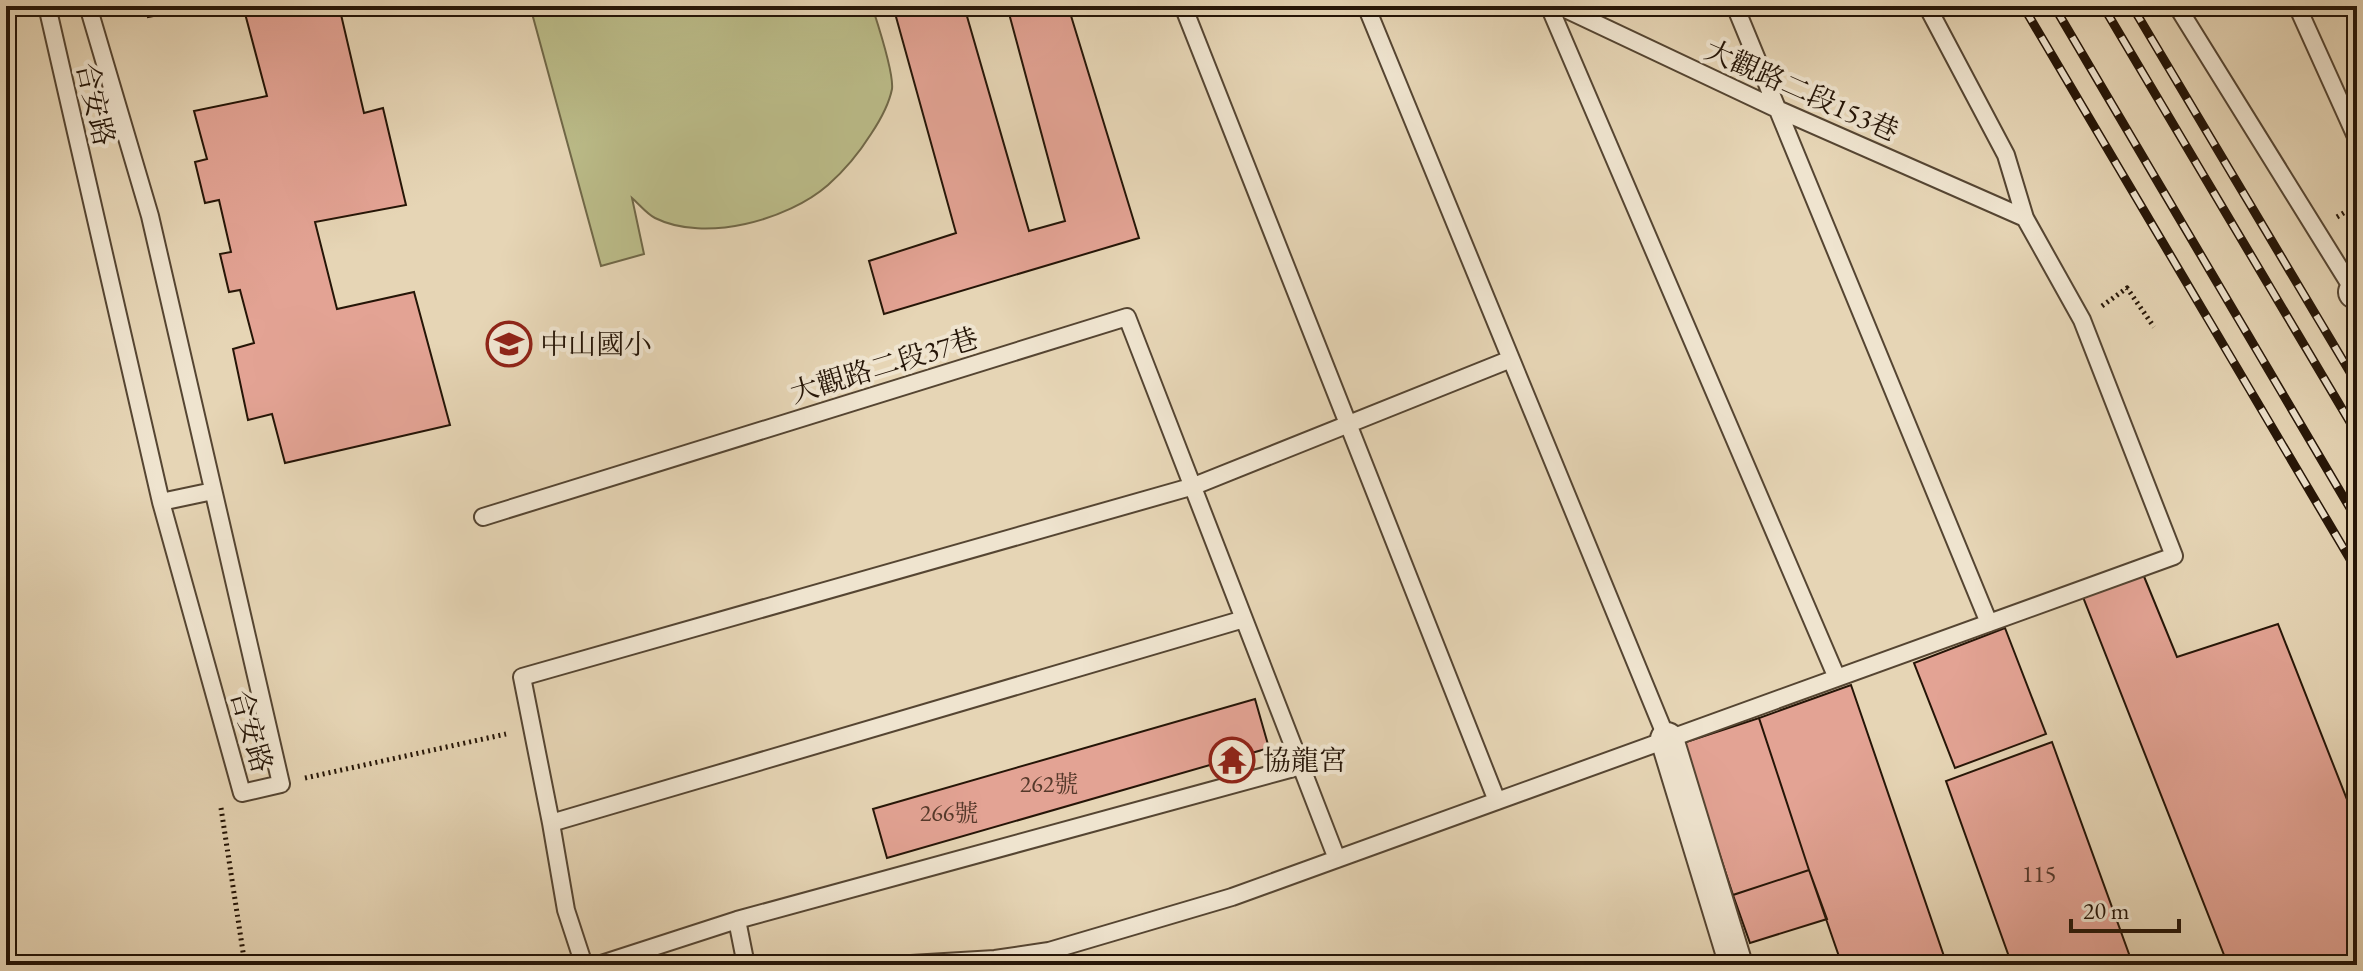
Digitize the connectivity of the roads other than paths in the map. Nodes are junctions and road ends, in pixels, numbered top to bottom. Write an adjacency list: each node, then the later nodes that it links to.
1 (47, 6): 19 (lane, 合安路)
2 (88, 6): 18 (lane, 合安路)
3 (1183, 6): 16 (lane)
4 (1366, 6): 15 (lane)
5 (1549, 6): 23 (lane)
6 (1559, 6): 11 (lane, 大觀路二段153巷)
7 (1735, 6): 11 (lane)
8 (1927, 6): 13 (lane)
9 (2177, 6): 14 (lane)
10 (2297, 6): 12 (lane)
11 (1775, 108): 13 (lane, 大觀路二段153巷); 22 (lane)
12 (2357, 139)
13 (2025, 218): 22 (lane)
14 (2356, 293)
15 (1511, 359): 16 (lane); 24 (lane)
16 (1348, 425): 17 (lane); 26 (lane)
17 (1194, 486): 20 (lane, 大觀路二段37巷); 21 (lane, 大觀路二段37巷); 27 (lane)
18 (213, 491): 19 (lane); 19 (lane, 合安路)
19 (161, 502)
20 (483, 517)
21 (1244, 619): 25 (lane, 大觀路二段37巷); 27 (lane)
22 (1989, 623): 23 (lane)
23 (1837, 678): 24 (lane)
24 (1667, 739): 26 (lane); 34 (street)
25 (1301, 766): 28 (lane, 大觀路二段37巷); 29 (lane)
26 (1497, 801): 28 (lane)
27 (551, 823): 30 (lane)
28 (1337, 859): 33 (lane)
29 (737, 920): 31 (lane); 32 (lane)
30 (584, 965)
31 (598, 965)
32 (746, 965)
33 (894, 965)
34 (1736, 965)

